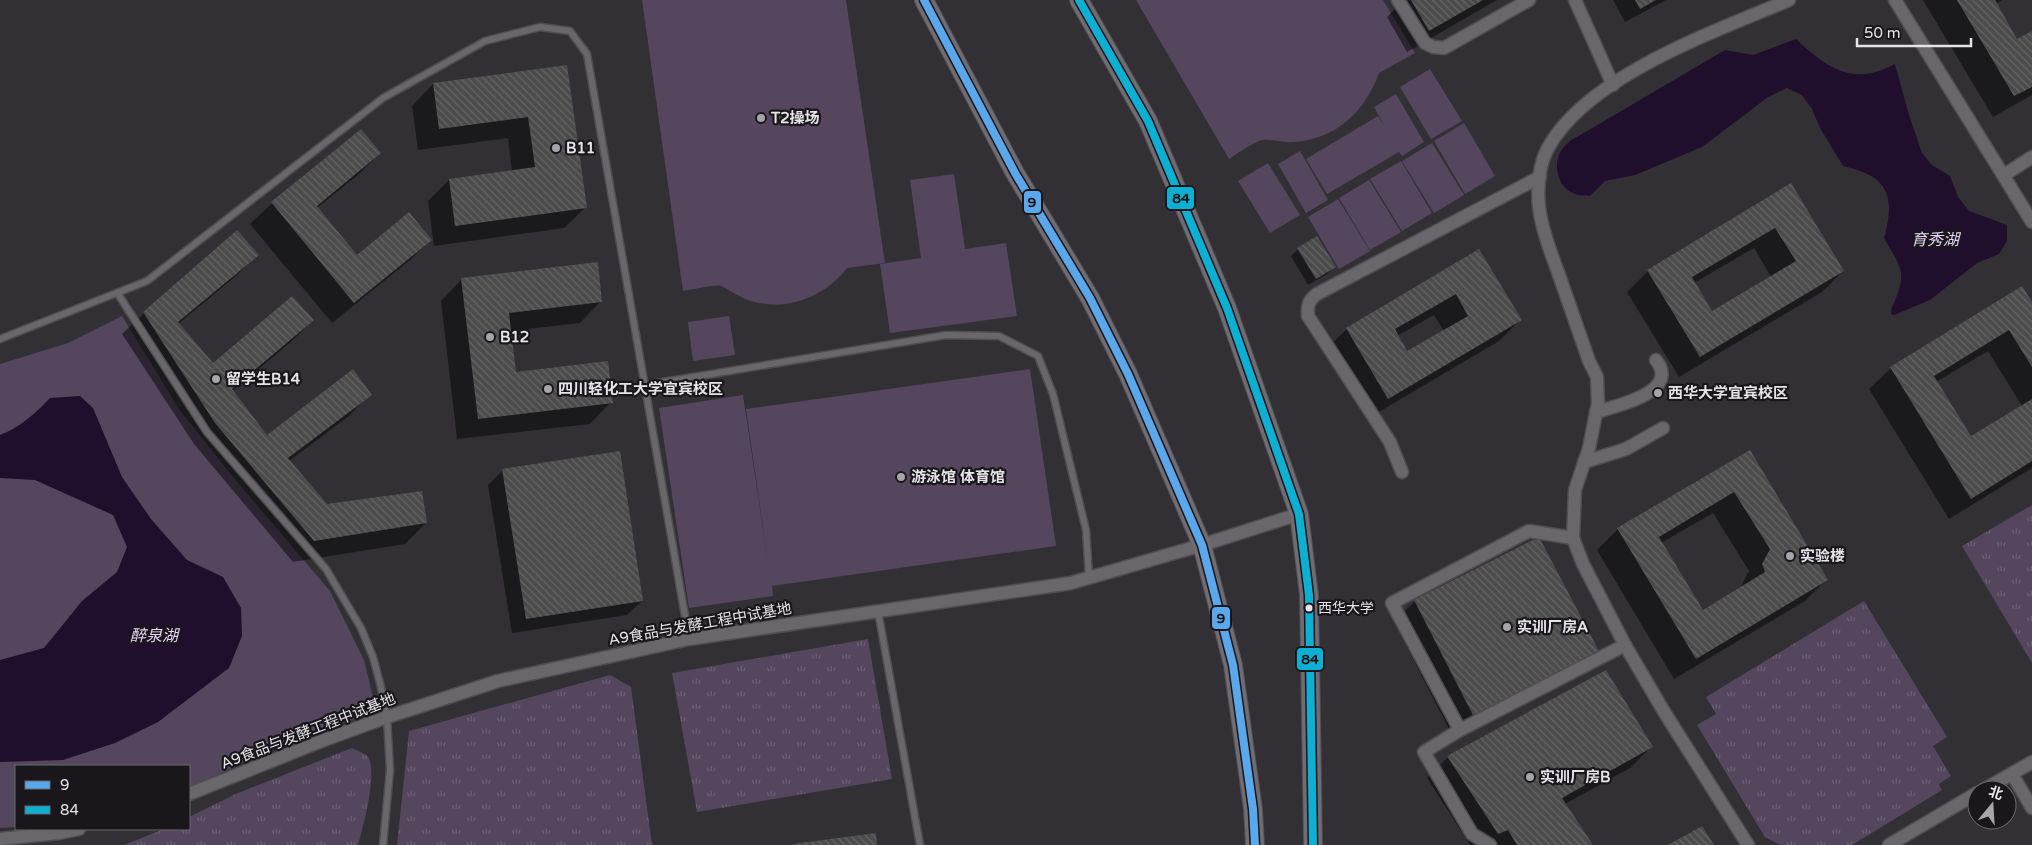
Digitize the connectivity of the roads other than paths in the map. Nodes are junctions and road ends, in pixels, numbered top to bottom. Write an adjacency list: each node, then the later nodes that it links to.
1 (924, 0): 23 (main road)
2 (1079, 0): 21 (main road)
3 (1398, 0): 4 (street)
4 (1529, 0)
5 (1575, 0): 8 (street)
6 (1789, 0): 8 (street)
7 (1895, 0): 10 (street)
8 (1613, 84): 11 (street)
9 (2032, 157): 10 (street)
10 (2004, 175): 12 (street)
11 (1540, 177): 17 (street); 20 (street)
12 (2032, 222)
13 (118, 294): 14 (lane); 16 (lane); 28 (lane)
14 (0, 339)
15 (1656, 360): 17 (street)
16 (645, 385): 24 (lane); 26 (lane)
17 (1596, 412): 19 (street)
18 (1663, 428): 19 (street)
19 (1584, 462): 22 (street)
20 (1402, 472)
21 (1299, 514): 23 (street, A9食品与发酵工程中试基地); 41 (main road)
22 (1572, 538): 27 (street); 29 (street)
23 (1202, 545): 24 (street, A9食品与发酵工程中试基地); 40 (main road)
24 (1089, 577): 25 (street, A9食品与发酵工程中试基地)
25 (878, 611): 26 (street, A9食品与发酵工程中试基地); 39 (lane)
26 (689, 639): 28 (street, A9食品与发酵工程中试基地)
27 (1625, 645): 29 (street); 43 (street)
28 (387, 717): 33 (street, A9食品与发酵工程中试基地); 38 (lane)
29 (1460, 730): 42 (street)
30 (2032, 762): 31 (street)
31 (2012, 774): 32 (street); 35 (street)
32 (2001, 780)
33 (190, 794)
34 (1967, 799): 44 (street)
35 (2032, 808)
36 (74, 830): 37 (street)
37 (0, 839)
38 (383, 845)
39 (920, 845)
40 (1255, 845)
41 (1313, 845)
42 (1490, 845)
43 (1748, 845)
44 (1889, 845)

